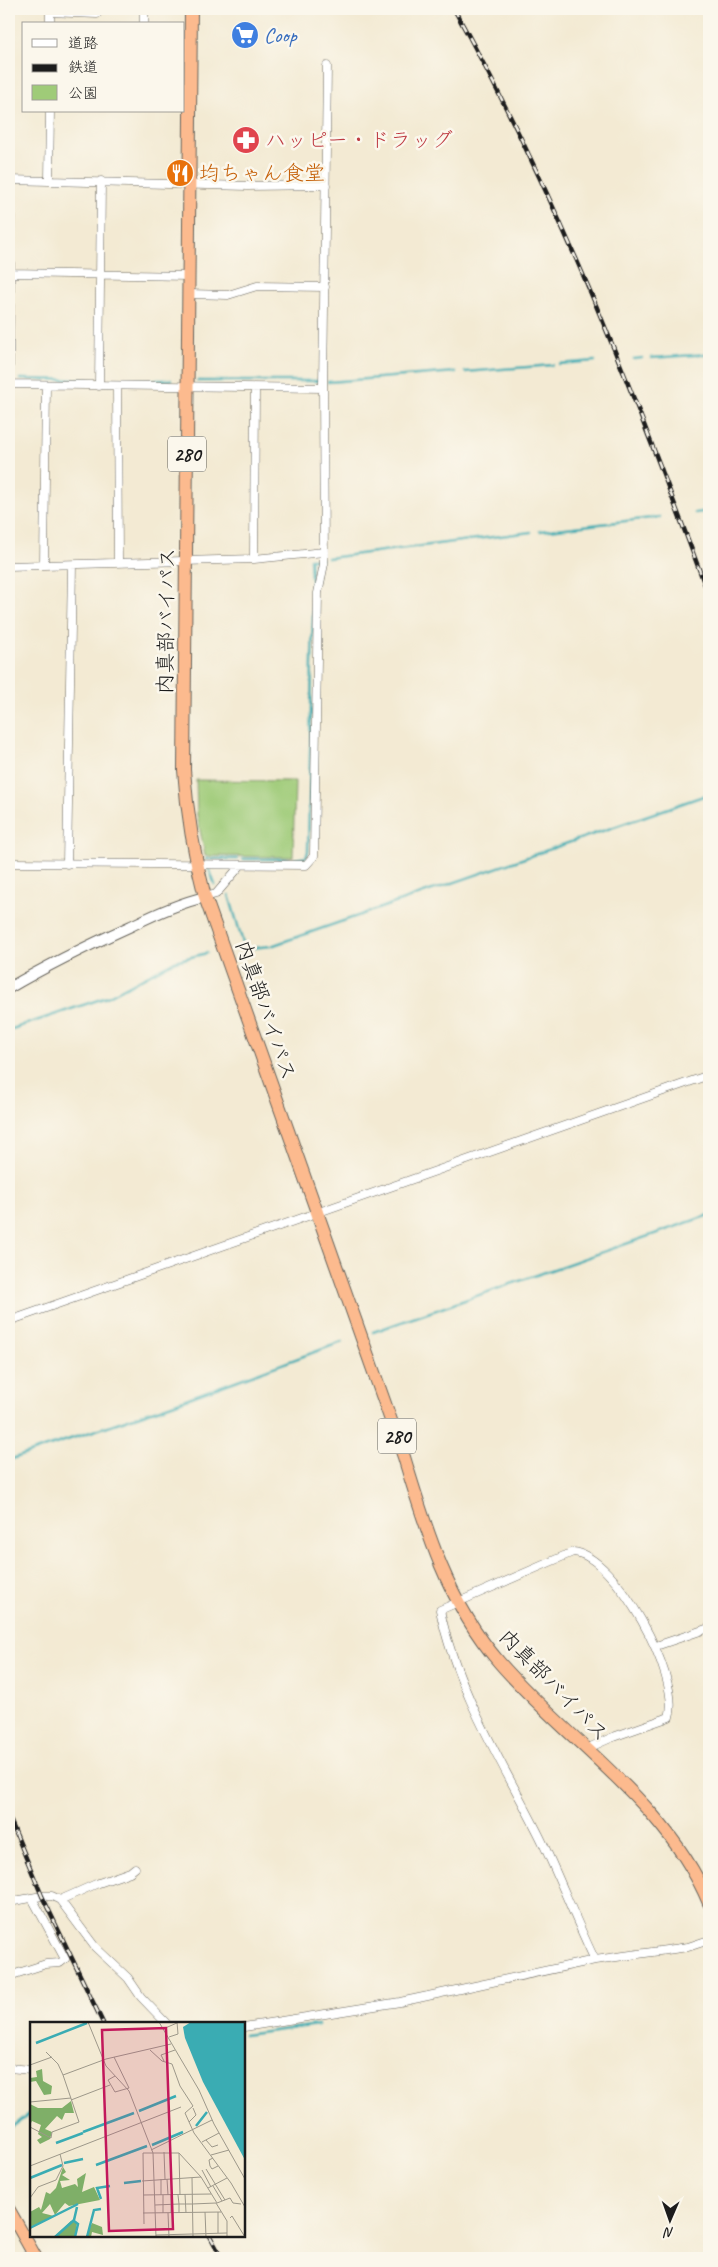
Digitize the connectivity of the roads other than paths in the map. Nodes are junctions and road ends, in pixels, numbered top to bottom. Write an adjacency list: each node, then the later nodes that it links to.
1 (97, 9): 4 (street)
2 (144, 9): 5 (street)
3 (191, 9): 11 (highway, 内真部バイパス / 280)
4 (50, 11)
5 (144, 22)
6 (327, 66): 12 (street)
7 (50, 112): 9 (street)
8 (10, 180): 9 (street); 13 (street)
9 (49, 180): 10 (street)
10 (101, 181): 11 (street); 14 (street)
11 (190, 183): 12 (street); 15 (highway, 内真部バイパス / 280)
12 (326, 185): 16 (street)
13 (9, 273): 14 (street); 18 (street)
14 (102, 275): 15 (street); 20 (street)
15 (189, 276): 17 (highway, 内真部バイパス / 280)
16 (325, 287): 17 (street); 24 (street)
17 (189, 294): 22 (highway, 内真部バイパス / 280)
18 (9, 384): 19 (street)
19 (46, 385): 20 (street); 29 (street)
20 (99, 386): 21 (street)
21 (117, 386): 22 (street); 28 (street)
22 (188, 388): 23 (street); 27 (highway, 内真部バイパス / 280)
23 (255, 388): 24 (street); 26 (street)
24 (323, 388): 25 (street)
25 (324, 552): 26 (street); 35 (street)
26 (254, 559): 27 (street)
27 (187, 560): 28 (street); 34 (highway, 内真部バイパス / 280)
28 (118, 563): 30 (street)
29 (44, 565): 30 (street); 31 (street)
30 (72, 565): 33 (street)
31 (9, 566)
32 (9, 863): 33 (street)
33 (66, 864): 34 (street)
34 (196, 865): 35 (street); 36 (highway, 内真部バイパス / 280)
35 (240, 866): 36 (street)
36 (206, 897): 37 (street); 39 (highway, 内真部バイパス / 280)
37 (9, 988)
38 (709, 1076): 39 (street)
39 (318, 1213): 40 (street); 41 (highway, 内真部バイパス / 280)
40 (9, 1321)
41 (457, 1602): 43 (street); 44 (highway, 内真部バイパス / 280); 51 (street)
42 (709, 1628): 43 (street)
43 (656, 1646): 44 (street)
44 (586, 1749): 49 (highway, 内真部バイパス / 280)
45 (135, 1868): 47 (street)
46 (32, 1898): 47 (street); 48 (street); 52 (street)
47 (60, 1900): 53 (street)
48 (9, 1902)
49 (709, 1903)
50 (709, 1940): 51 (street)
51 (596, 1960): 54 (street)
52 (9, 1976)
53 (165, 2022)
54 (245, 2028)
55 (9, 2068): 56 (street)
56 (30, 2070)
57 (9, 2210): 58 (highway)
58 (35, 2256): 59 (street)
59 (22, 2258)

